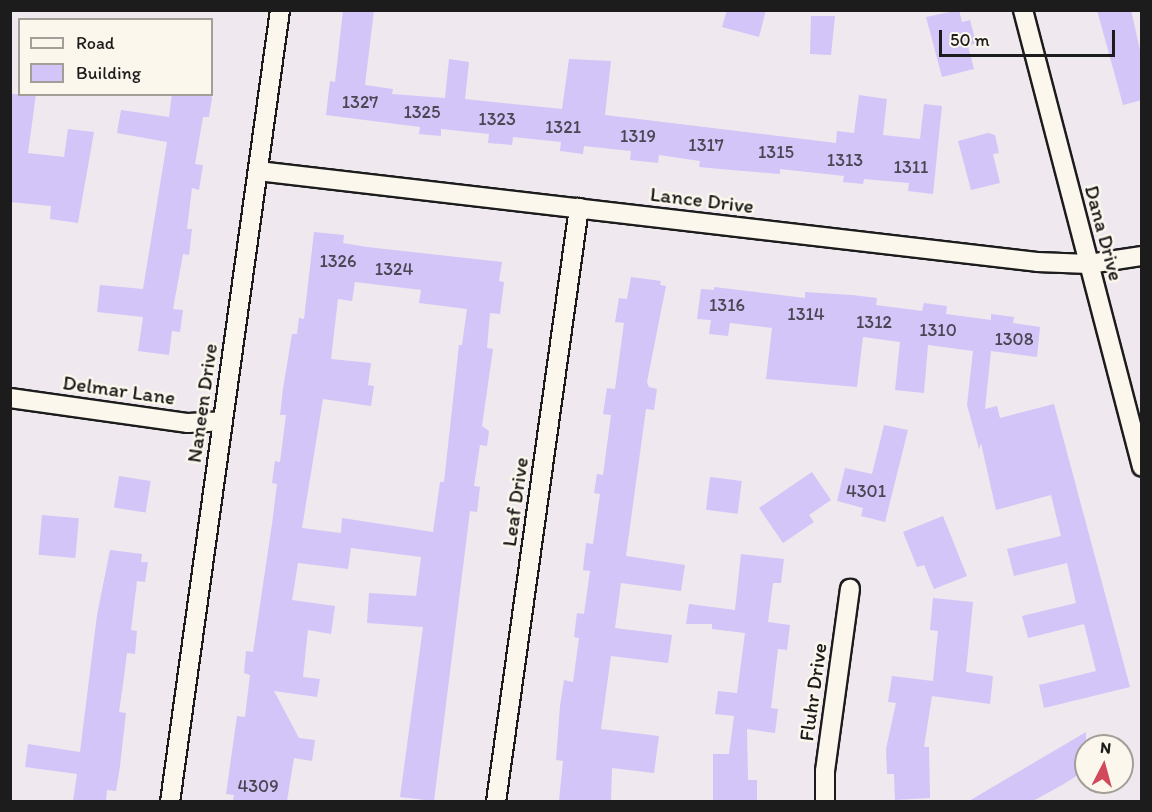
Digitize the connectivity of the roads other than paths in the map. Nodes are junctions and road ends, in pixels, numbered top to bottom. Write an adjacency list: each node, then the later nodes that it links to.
1 (280, 10): 3 (street, Naneen Drive)
2 (1023, 10): 6 (street, Dana Drive)
3 (258, 171): 4 (street, Lance Drive); 8 (street, Naneen Drive)
4 (579, 208): 6 (street, Lance Drive); 12 (street, Leaf Drive)
5 (1142, 256): 6 (street, Lance Drive)
6 (1089, 264): 9 (street, Dana Drive)
7 (10, 398): 8 (street, Delmar Lane)
8 (222, 421): 11 (street, Naneen Drive)
9 (1142, 467)
10 (850, 590): 13 (street, Fluhr Drive)
11 (170, 801)
12 (496, 801)
13 (825, 801)

